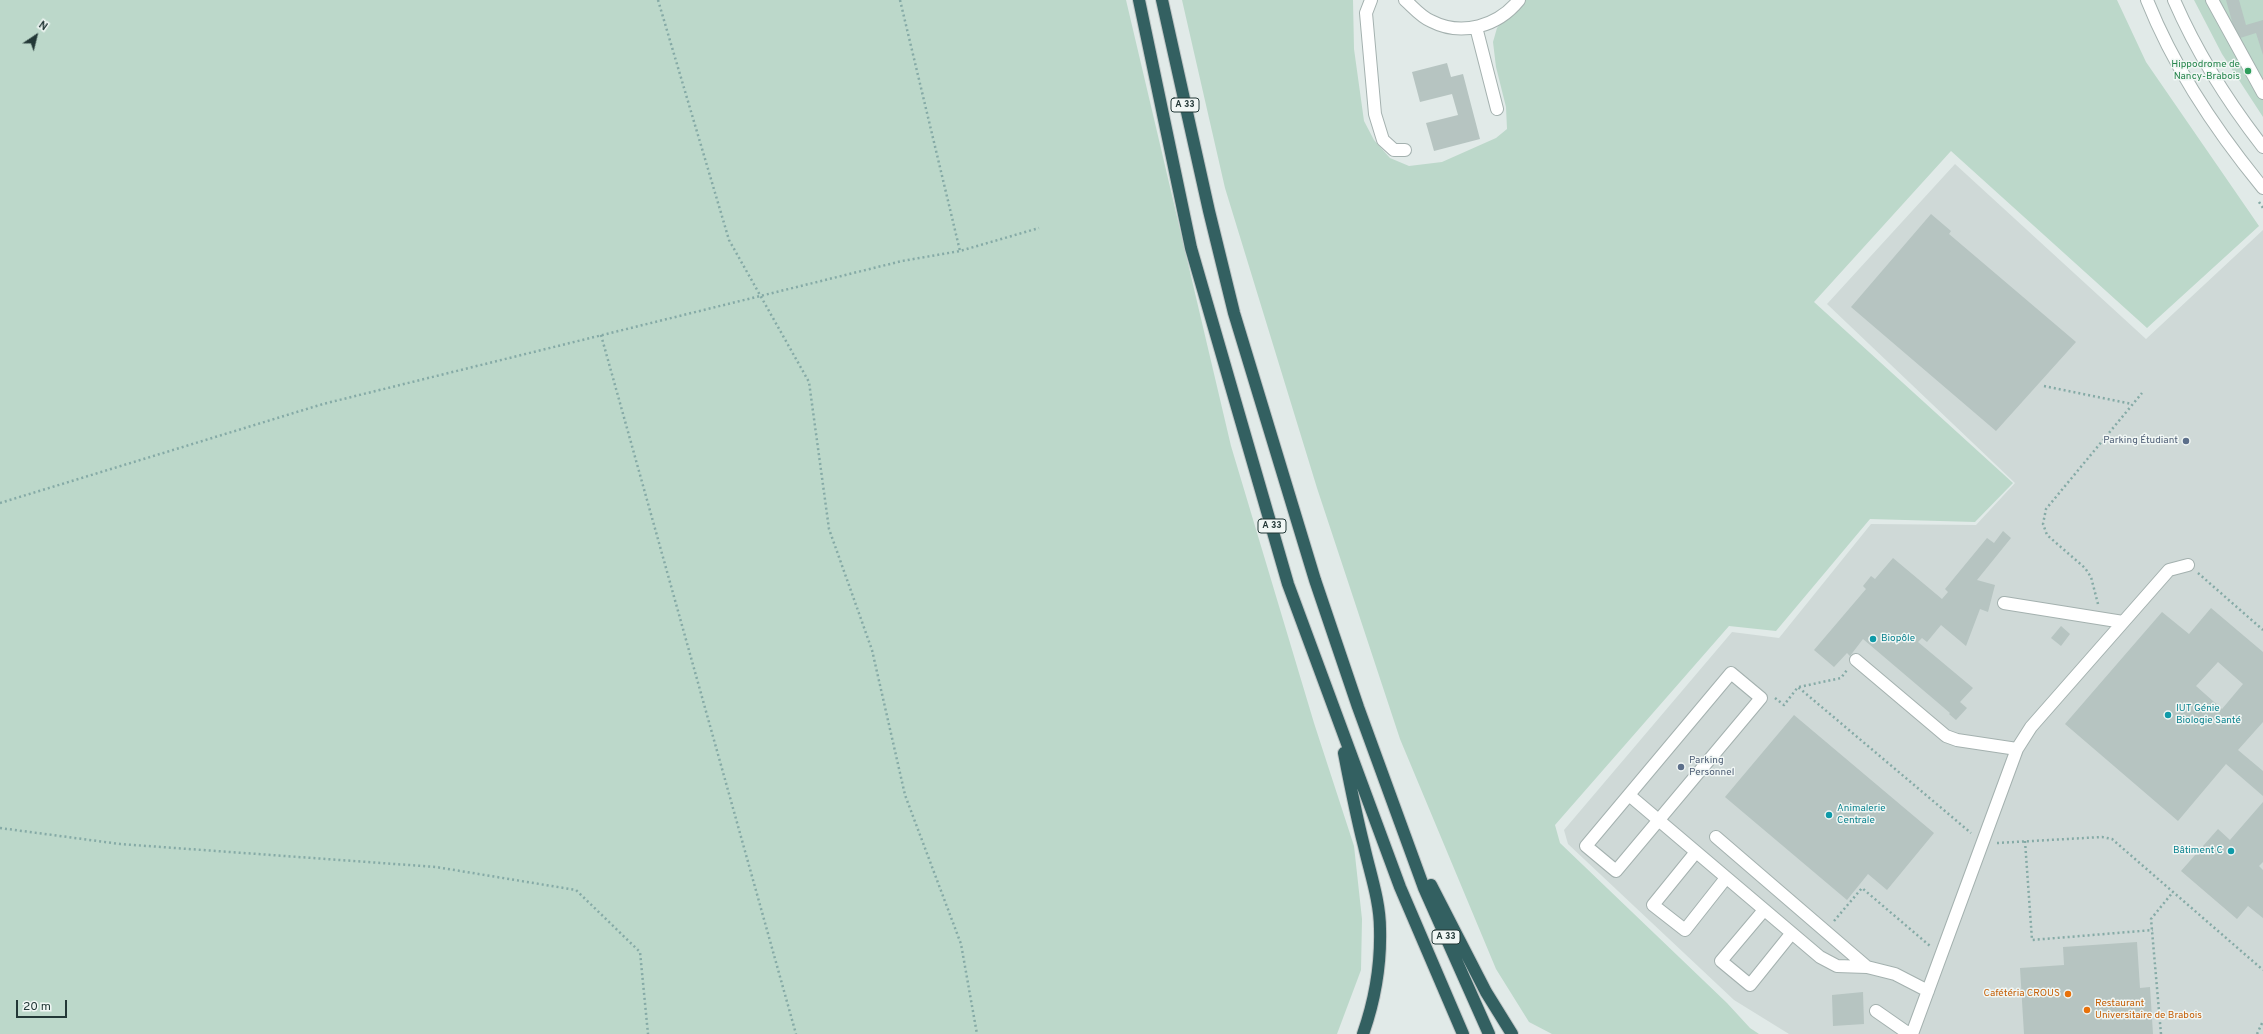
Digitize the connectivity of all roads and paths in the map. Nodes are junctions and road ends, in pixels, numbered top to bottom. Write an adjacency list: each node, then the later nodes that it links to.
1 (658, 0): 19 (path)
2 (900, 0): 18 (path)
3 (1139, 0): 33 (highway, A 33)
4 (1162, 0): 39 (highway, A 33)
5 (1371, 0): 15 (street)
6 (1405, 0): 11 (street)
7 (1519, 0): 11 (street)
8 (2147, 0): 16 (street)
9 (2174, 0): 14 (street)
10 (2212, 0): 12 (street)
11 (1476, 27): 13 (street)
12 (2263, 93)
13 (1497, 109)
14 (2263, 147)
15 (1405, 150)
16 (2263, 188)
17 (1038, 228): 18 (path)
18 (960, 251): 19 (path)
19 (760, 296): 20 (path); 57 (path)
20 (601, 335): 24 (path); 56 (path)
21 (2044, 386): 23 (path)
22 (2142, 393): 23 (path)
23 (2132, 404): 27 (path)
24 (0, 503)
25 (2188, 565): 28 (street); 29 (path)
26 (2004, 604): 27 (street)
27 (2098, 618): 28 (street)
28 (2123, 622): 34 (street)
29 (2263, 630)
30 (1856, 660): 31 (path); 34 (street)
31 (1798, 687): 32 (path); 41 (path)
32 (1761, 698): 35 (street); 36 (street)
33 (1336, 715): 58 (highway); 59 (highway, A 33)
34 (2017, 749): 41 (street)
35 (1629, 795): 36 (street); 36 (street)
36 (1659, 820): 42 (street)
37 (0, 828): 55 (path)
38 (1716, 837): 47 (street)
39 (1406, 838): 60 (highway, A 33); 61 (highway)
40 (2025, 841): 41 (path); 44 (path); 46 (path)
41 (1984, 843): 49 (street)
42 (1696, 852): 43 (street); 43 (street)
43 (1726, 878): 45 (street)
44 (2173, 892): 46 (path); 51 (path)
45 (1764, 910): 48 (street); 48 (street)
46 (2152, 930): 63 (path)
47 (1825, 931): 49 (path); 50 (street)
48 (1792, 934): 50 (street)
49 (1942, 956): 52 (street)
50 (1867, 967): 52 (street)
51 (2263, 970)
52 (1928, 991): 62 (street)
53 (1876, 1011): 62 (street)
54 (2263, 1021): 64 (path)
55 (648, 1034)
56 (796, 1034)
57 (977, 1034)
58 (1362, 1034)
59 (1463, 1034)
60 (1489, 1034)
61 (1512, 1034)
62 (1911, 1034)
63 (2161, 1034)
64 (2257, 1034)

